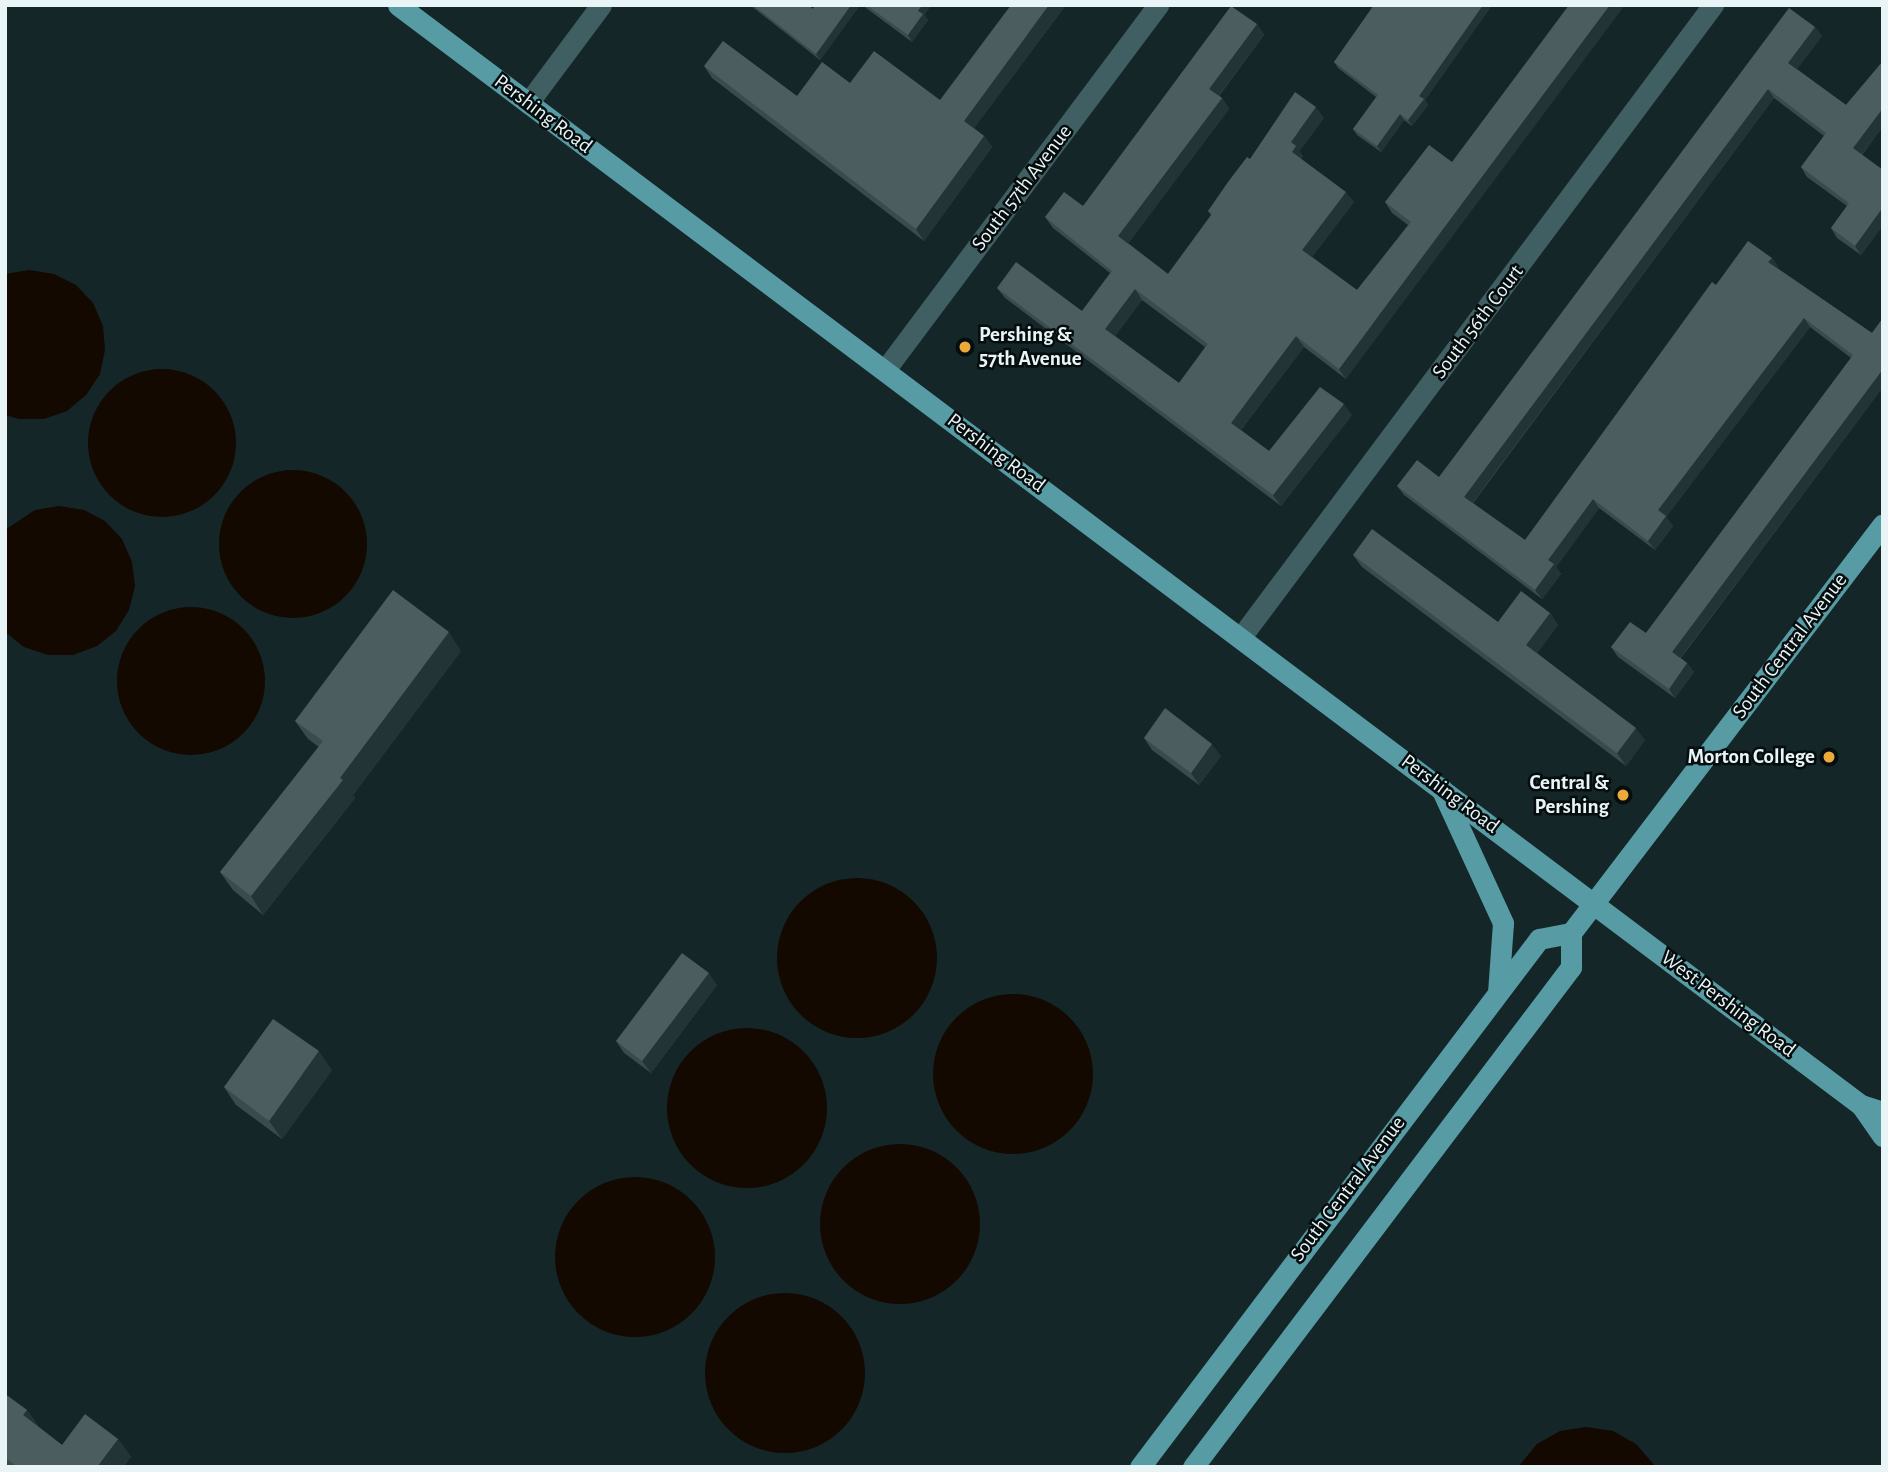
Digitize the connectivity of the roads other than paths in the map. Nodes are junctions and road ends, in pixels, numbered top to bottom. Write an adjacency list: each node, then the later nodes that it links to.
1 (398, 5): 5 (main road, Pershing Road)
2 (601, 5): 5 (street)
3 (1158, 5): 6 (street, South 57th Avenue)
4 (1713, 5): 8 (street, South 56th Court)
5 (528, 103): 6 (main road, Pershing Road)
6 (885, 370): 8 (main road, Pershing Road)
7 (1883, 524): 10 (main road, South Central Avenue)
8 (1241, 637): 9 (main road, Pershing Road)
9 (1440, 786): 10 (main road, Pershing Road); 12 (main road)
10 (1594, 902): 11 (main road, South Central Avenue); 13 (main road, West Pershing Road)
11 (1571, 933): 12 (main road, South Central Avenue); 17 (main road)
12 (1498, 992): 16 (main road, South Central Avenue)
13 (1861, 1105): 14 (main road, West Pershing Road); 15 (main road, West Pershing Road)
14 (1883, 1112)
15 (1883, 1136)
16 (1140, 1467)
17 (1193, 1467)

